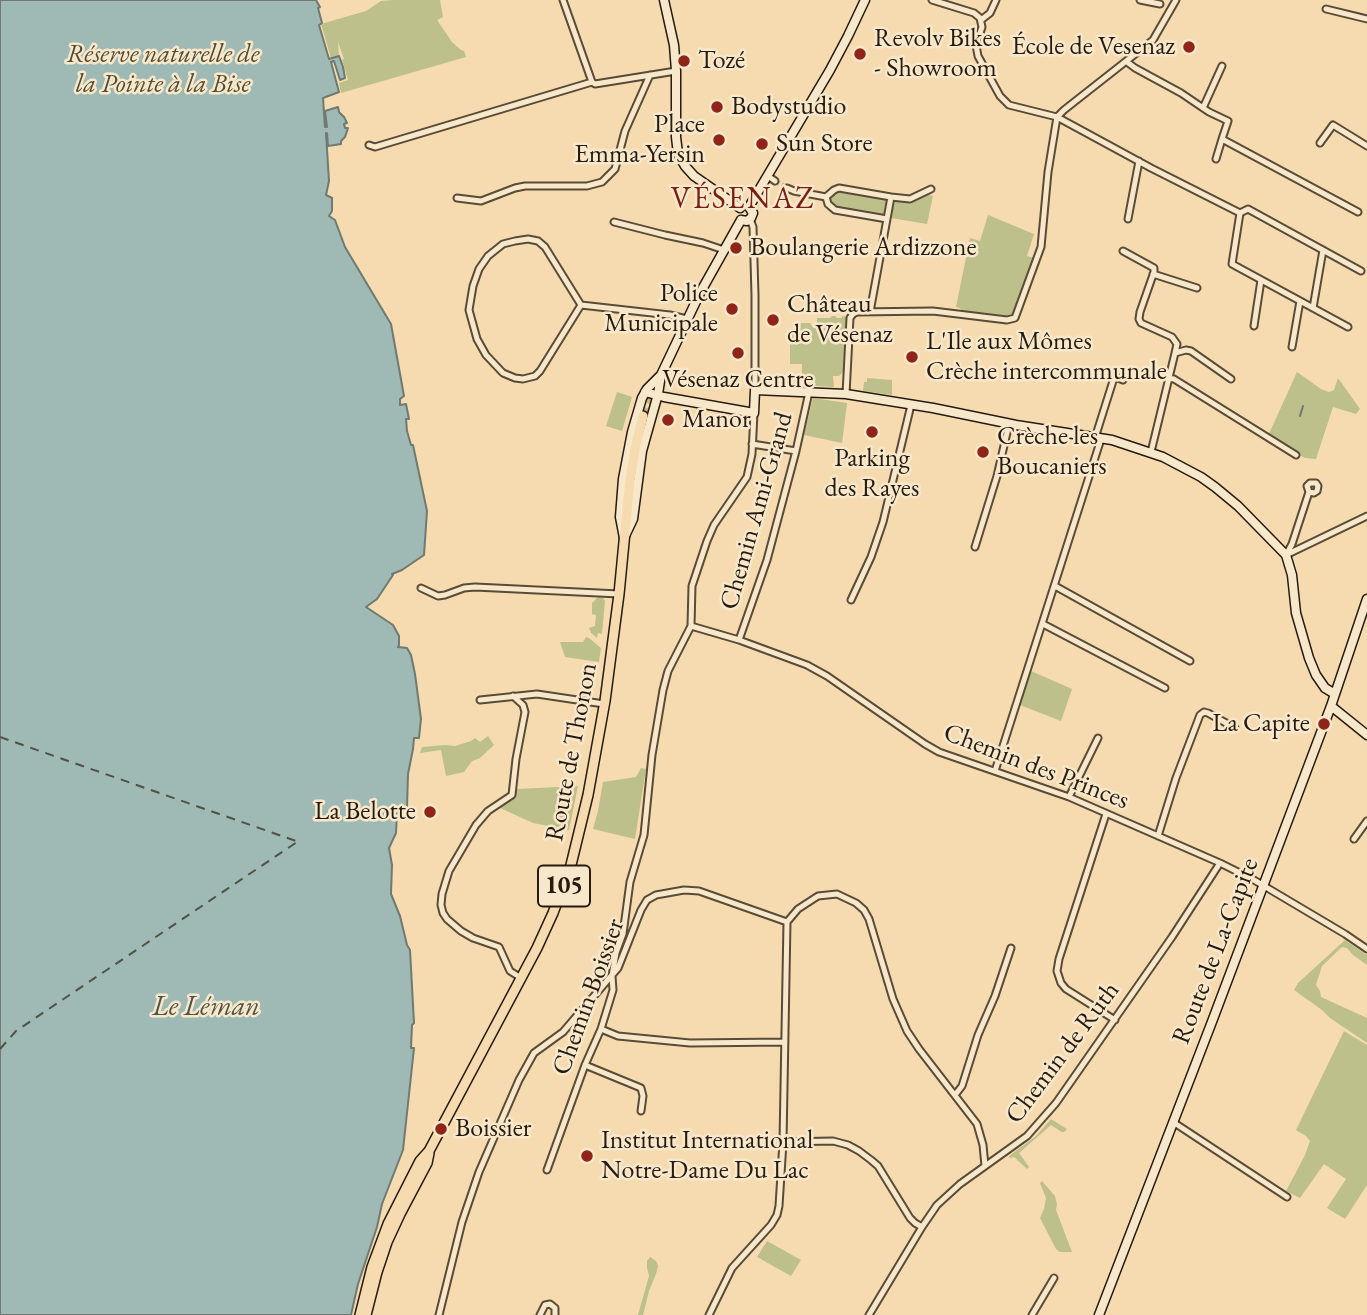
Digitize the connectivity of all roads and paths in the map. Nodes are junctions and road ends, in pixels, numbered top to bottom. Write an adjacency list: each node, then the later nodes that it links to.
1 (563, 0): 16 (street)
2 (664, 0): 14 (street)
3 (865, 0): 30 (street)
4 (932, 0): 11 (street)
5 (996, 0): 11 (street)
6 (1140, 0): 8 (street)
7 (1176, 0): 12 (street)
8 (1160, 4)
9 (1326, 9): 10 (street)
10 (1367, 19)
11 (981, 20): 18 (street)
12 (1127, 62): 17 (street); 18 (street)
13 (1222, 66): 17 (street)
14 (676, 71): 15 (street); 30 (street)
15 (650, 75): 16 (street); 29 (street)
16 (592, 82): 21 (street)
17 (1203, 108): 19 (street)
18 (1058, 117): 24 (street); 47 (street)
19 (1222, 139): 23 (street); 31 (street)
20 (1320, 143): 22 (street)
21 (369, 145)
22 (1367, 146)
23 (1216, 159)
24 (1139, 162): 32 (street); 35 (street)
25 (787, 188): 27 (street)
26 (931, 189): 28 (street)
27 (826, 197): 28 (street); 34 (street)
28 (891, 197): 34 (street)
29 (457, 198)
30 (745, 208): 33 (street); 33 (street)
31 (1358, 212)
32 (1240, 213): 38 (street); 42 (street)
33 (746, 219): 37 (street, Route de Thonon / 105); 57 (street)
34 (887, 219): 47 (street)
35 (1128, 219)
36 (614, 222): 37 (street)
37 (724, 250): 48 (street, Route de Thonon / 105)
38 (1323, 250): 41 (street); 46 (street)
39 (1124, 251): 40 (street)
40 (1154, 268): 43 (street); 52 (street)
41 (1361, 271)
42 (1261, 280): 44 (street); 49 (street)
43 (1196, 288)
44 (1300, 301): 46 (street); 51 (street)
45 (581, 305): 45 (street); 48 (street)
46 (1312, 308): 50 (street)
47 (870, 312): 60 (street)
48 (687, 319): 53 (street, Route de Thonon / 105)
49 (1254, 326)
50 (1348, 327)
51 (1292, 347)
52 (1175, 353): 54 (street); 55 (street)
53 (661, 375): 58 (street, Route de Thonon / 105); 61 (street, Route de Thonon / 105)
54 (1168, 378): 69 (street); 70 (street)
55 (1231, 379)
56 (1123, 380): 66 (street)
57 (754, 390): 59 (street); 63 (street)
58 (645, 392): 61 (street); 73 (street, Route de Thonon / 105)
59 (809, 392): 60 (street); 68 (street, Chemin Ami-Grand)
60 (846, 394): 62 (street)
61 (658, 396): 63 (street); 73 (street, Route de Thonon / 105)
62 (911, 404): 65 (street); 80 (street)
63 (754, 413): 67 (street)
64 (643, 416): 73 (main road, 105)
65 (1009, 424): 66 (street); 74 (street)
66 (1098, 439): 69 (street); 76 (street)
67 (752, 444): 68 (street); 82 (street)
68 (796, 451): 83 (street, Chemin Ami-Grand)
69 (1151, 452): 75 (street)
70 (1296, 455)
71 (1309, 492): 75 (street)
72 (1367, 516): 75 (street)
73 (624, 538): 78 (main road, Route de Thonon / 105)
74 (975, 548)
75 (1286, 555): 86 (street)
76 (1055, 586): 81 (street); 84 (street)
77 (421, 588): 78 (street)
78 (619, 594): 89 (main road, Route de Thonon / 105)
79 (1367, 599): 86 (street, Route de La-Capite)
80 (851, 600)
81 (1043, 624): 85 (street); 94 (street)
82 (691, 626): 83 (street, Chemin des Princes); 105 (street)
83 (739, 640): 94 (street, Chemin des Princes)
84 (1190, 661)
85 (1166, 688)
86 (1335, 694): 90 (street, Route de La-Capite)
87 (513, 696): 88 (street); 89 (street); 106 (street)
88 (480, 700)
89 (604, 705): 106 (main road, Route de Thonon / 105)
90 (1331, 706): 92 (street); 101 (street, Route de La-Capite)
91 (1235, 728): 98 (street)
92 (1367, 735)
93 (1098, 738): 95 (street)
94 (995, 771): 95 (street, Chemin des Princes)
95 (1069, 797): 96 (street, Chemin des Princes)
96 (1105, 814): 98 (street, Chemin des Princes); 107 (street)
97 (1367, 821): 99 (street)
98 (1158, 836): 100 (street, Chemin des Princes)
99 (1354, 839)
100 (1220, 863): 101 (street, Chemin des Princes); 107 (street, Chemin de Ruth)
101 (1263, 886): 104 (street, Chemin des Princes); 113 (street, Route de La-Capite)
102 (787, 922): 105 (street, Chemin Boissier); 109 (street); 111 (street)
103 (1011, 948): 111 (street)
104 (1367, 949)
105 (612, 976): 108 (street, Chemin Boissier); 123 (street)
106 (521, 978): 115 (main road, Route de Thonon / 105)
107 (1115, 1020): 116 (street, Chemin de Ruth)
108 (601, 1029): 109 (street); 110 (street, Chemin Boissier)
109 (785, 1042): 114 (street)
110 (585, 1065): 112 (street); 117 (street, Chemin Boissier)
111 (955, 1095): 116 (street)
112 (641, 1111)
113 (1173, 1122): 118 (street); 129 (street, Route de La-Capite)
114 (783, 1142): 119 (street); 126 (street)
115 (429, 1151): 121 (main road, Route de Thonon / 105); 122 (main road, Route de Thonon / 105)
116 (985, 1166): 119 (street, Chemin de Ruth)
117 (547, 1170)
118 (1287, 1197)
119 (922, 1227): 127 (street, Chemin de Ruth)
120 (1054, 1278): 128 (street)
121 (360, 1315)
122 (366, 1315)
123 (439, 1315)
124 (540, 1315): 125 (street)
125 (555, 1315)
126 (709, 1315)
127 (869, 1315)
128 (1032, 1315)
129 (1099, 1315)

